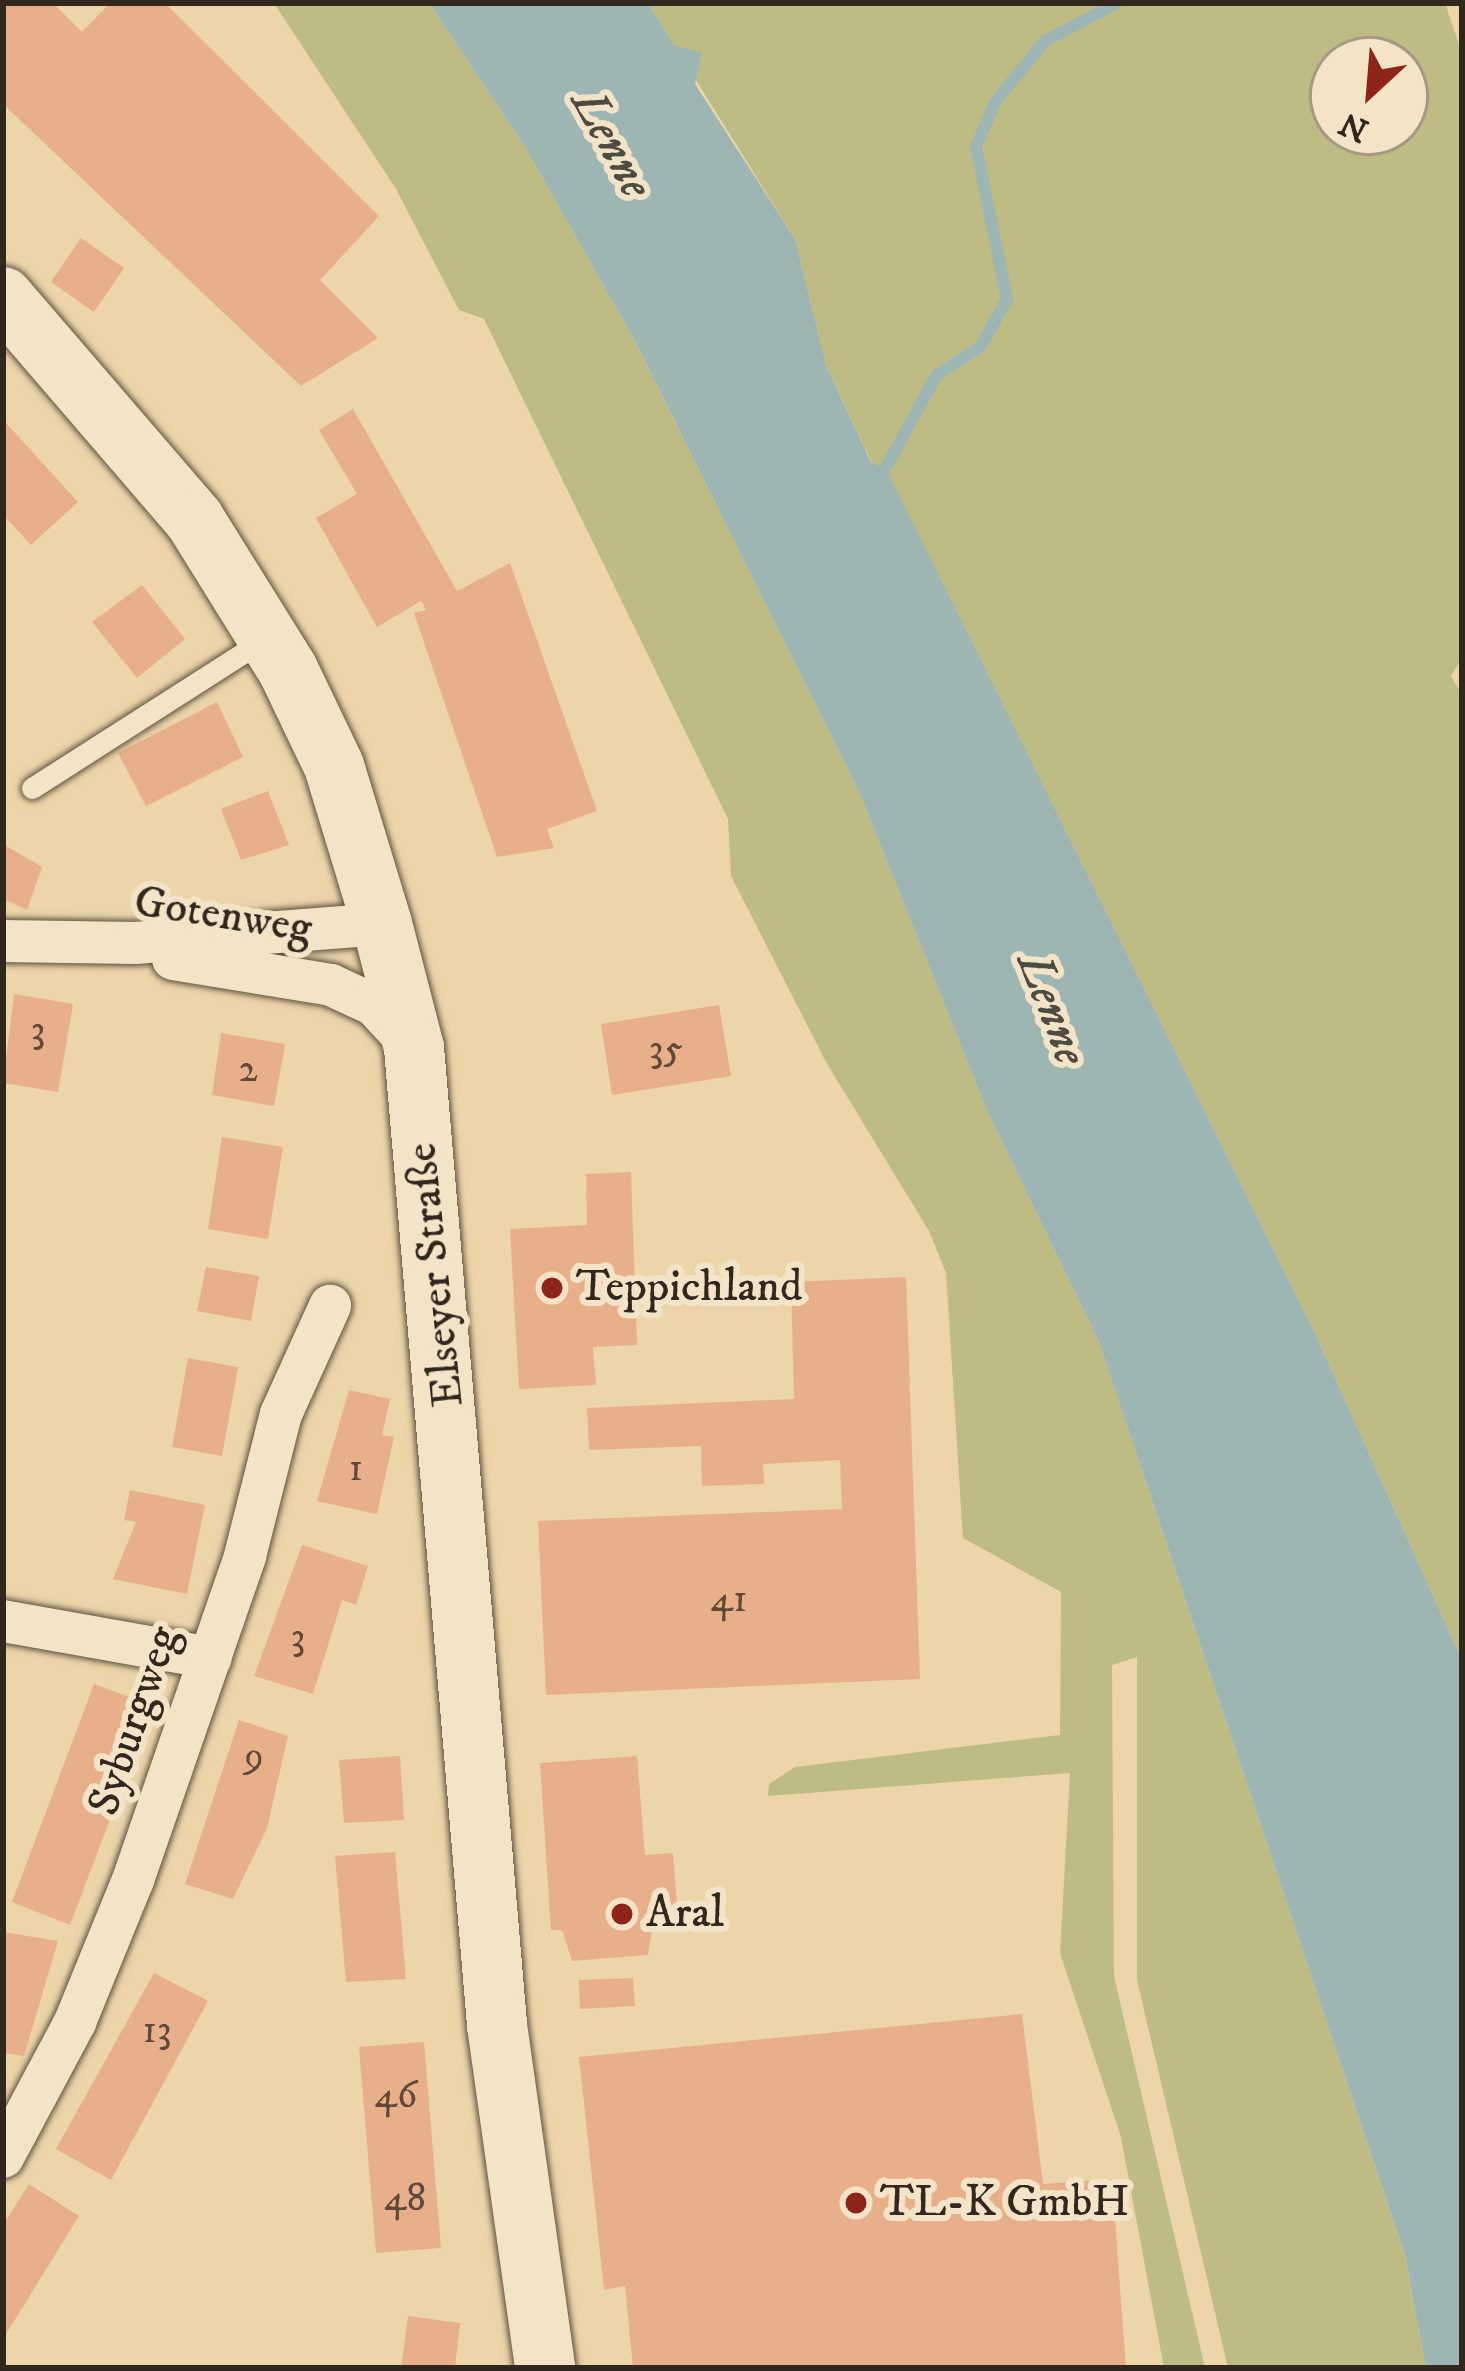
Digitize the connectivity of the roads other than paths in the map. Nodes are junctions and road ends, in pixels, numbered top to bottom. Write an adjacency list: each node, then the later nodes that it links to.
1 (3, 297): 2 (main road, Elseyer Straße)
2 (268, 638): 3 (lane); 4 (main road, Elseyer Straße)
3 (32, 788)
4 (382, 924): 6 (street, Gotenweg); 7 (main road, Elseyer Straße)
5 (3, 941): 6 (street, Gotenweg)
6 (65, 944): 7 (street, Gotenweg)
7 (414, 1048): 12 (main road, Elseyer Straße)
8 (330, 1306): 10 (street, Syburgweg)
9 (3, 1621): 10 (street)
10 (212, 1658): 11 (street, Syburgweg)
11 (7, 2142)
12 (544, 2368)

